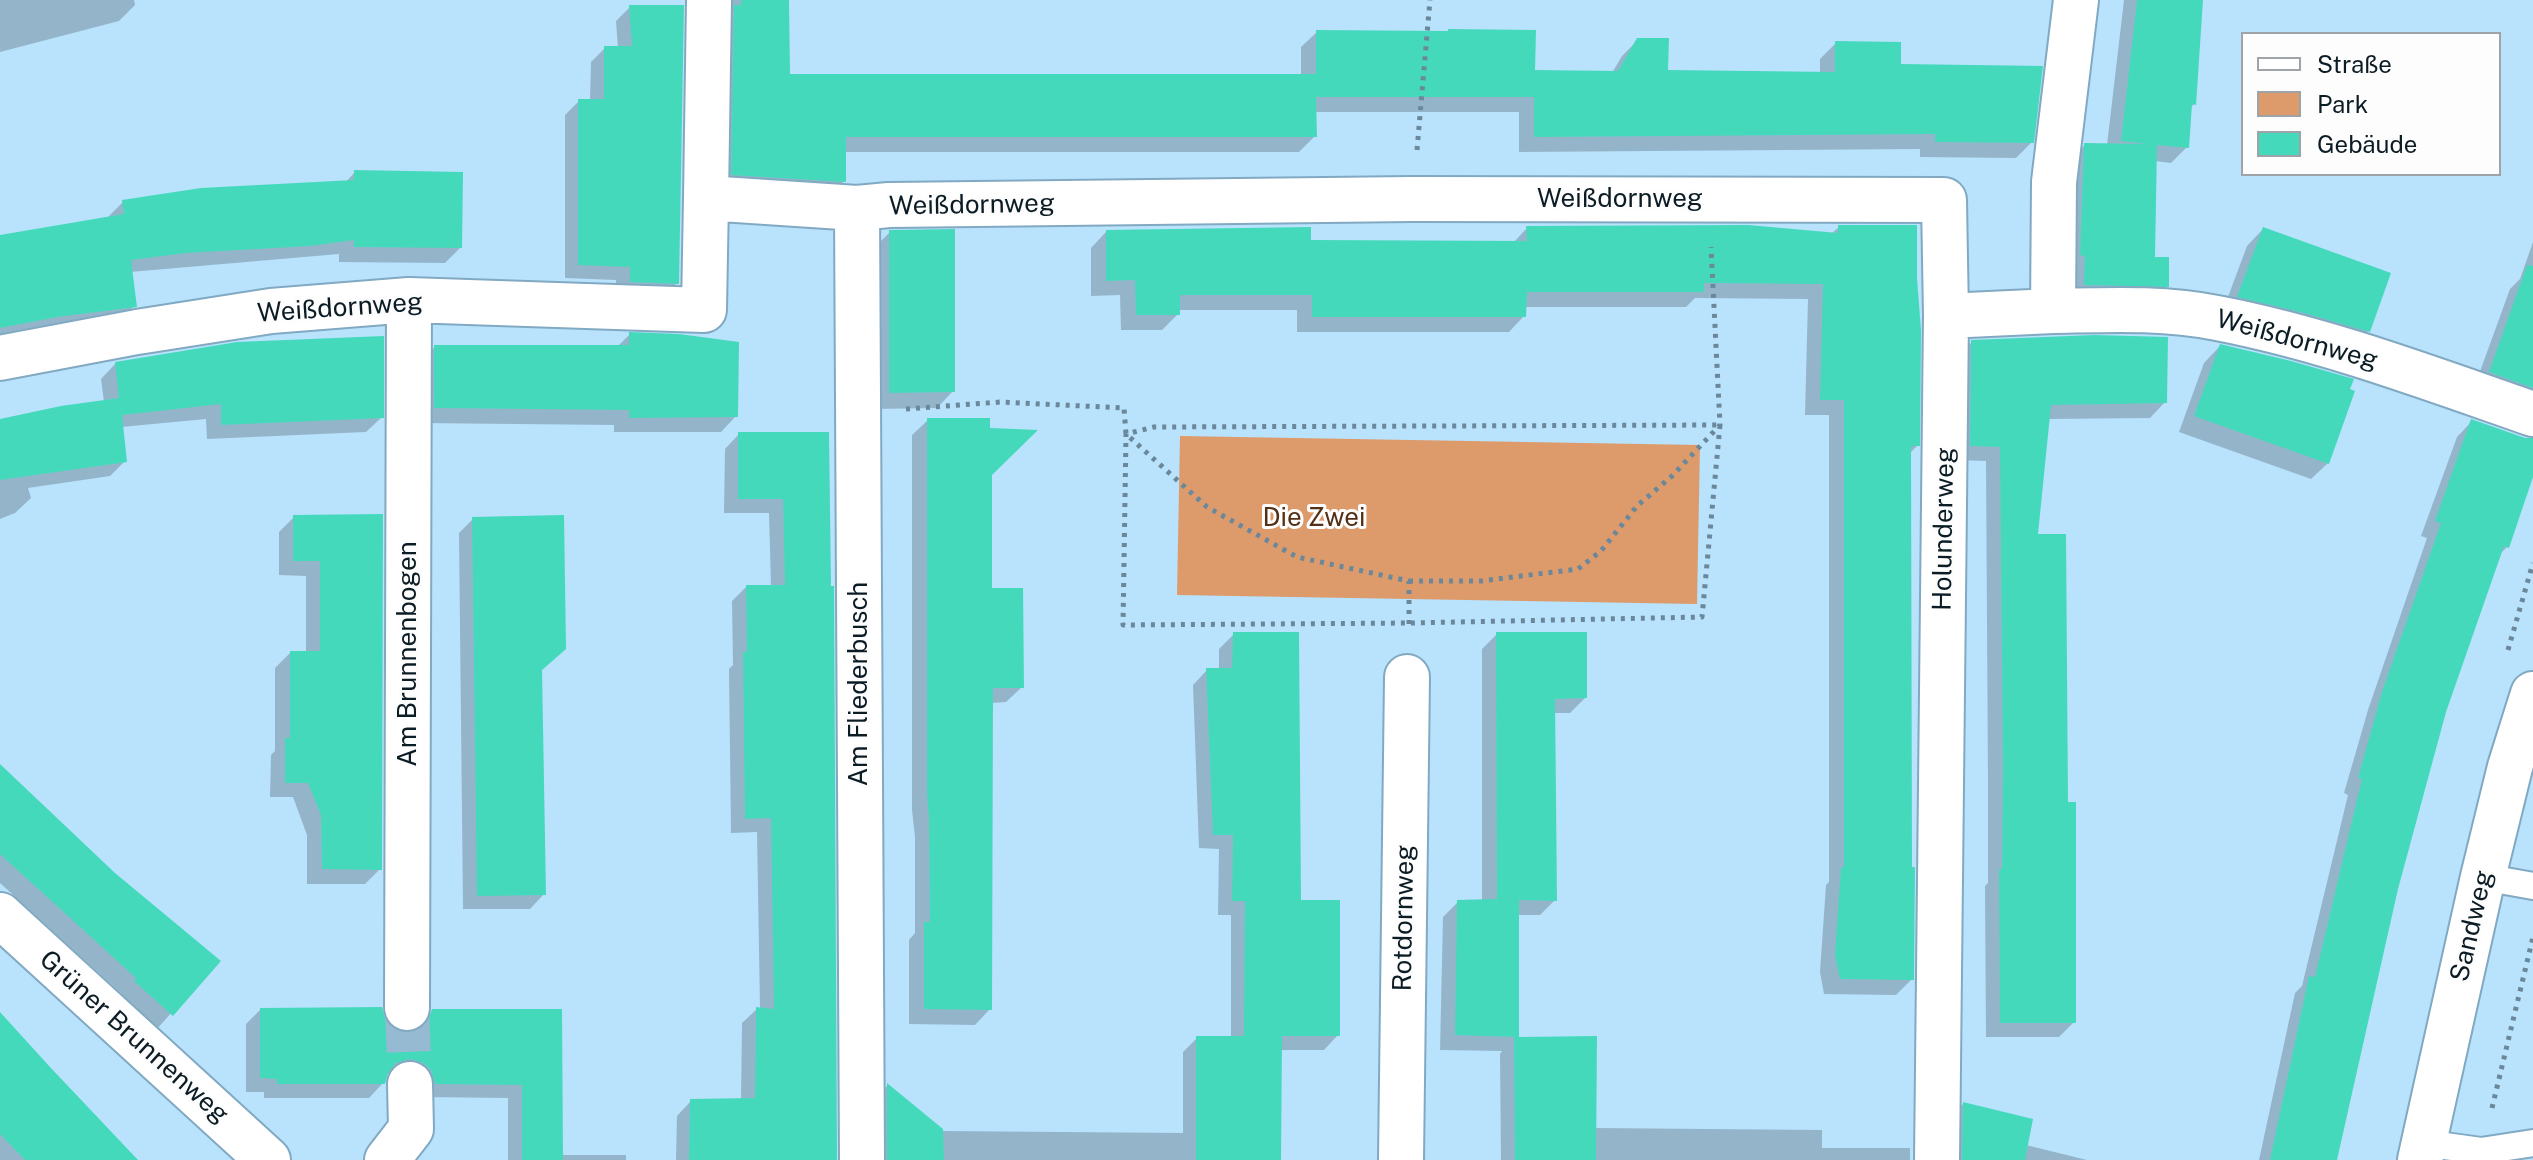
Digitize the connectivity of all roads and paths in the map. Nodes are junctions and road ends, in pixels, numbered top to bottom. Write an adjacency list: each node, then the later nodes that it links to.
1 (709, 0): 4 (street)
2 (1430, 0): 5 (path)
3 (2076, 0): 9 (street)
4 (706, 198): 7 (street, Weißdornweg); 8 (street, Weißdornweg)
5 (1412, 199): 6 (street, Weißdornweg); 7 (street, Weißdornweg)
6 (1709, 199): 10 (street, Weißdornweg); 14 (path)
7 (857, 208): 12 (street, Am Fliederbusch)
8 (409, 300): 11 (street, Weißdornweg); 24 (street, Am Brunnenbogen)
9 (2053, 311): 10 (street); 13 (street, Weißdornweg)
10 (1946, 316): 33 (street, Holunderweg)
11 (0, 358)
12 (858, 411): 15 (path); 31 (street, Am Fliederbusch)
13 (2533, 414)
14 (1720, 425): 15 (path); 16 (path); 17 (path)
15 (1126, 434): 16 (path); 17 (path)
16 (1409, 581): 17 (path)
17 (1409, 623): 18 (path)
18 (1407, 677): 32 (street, Rotdornweg)
19 (2533, 694): 20 (street, Sandweg)
20 (2483, 877): 21 (lane); 28 (street, Sandweg)
21 (2533, 886)
22 (0, 915): 29 (street, Grüner Brunnenweg)
23 (2533, 937): 27 (path)
24 (407, 1008)
25 (410, 1084): 30 (street)
26 (2533, 1143): 27 (lane)
27 (2481, 1151): 28 (lane)
28 (2421, 1152)
29 (268, 1160)
30 (387, 1160)
31 (862, 1160)
32 (1401, 1160)
33 (1937, 1160)

